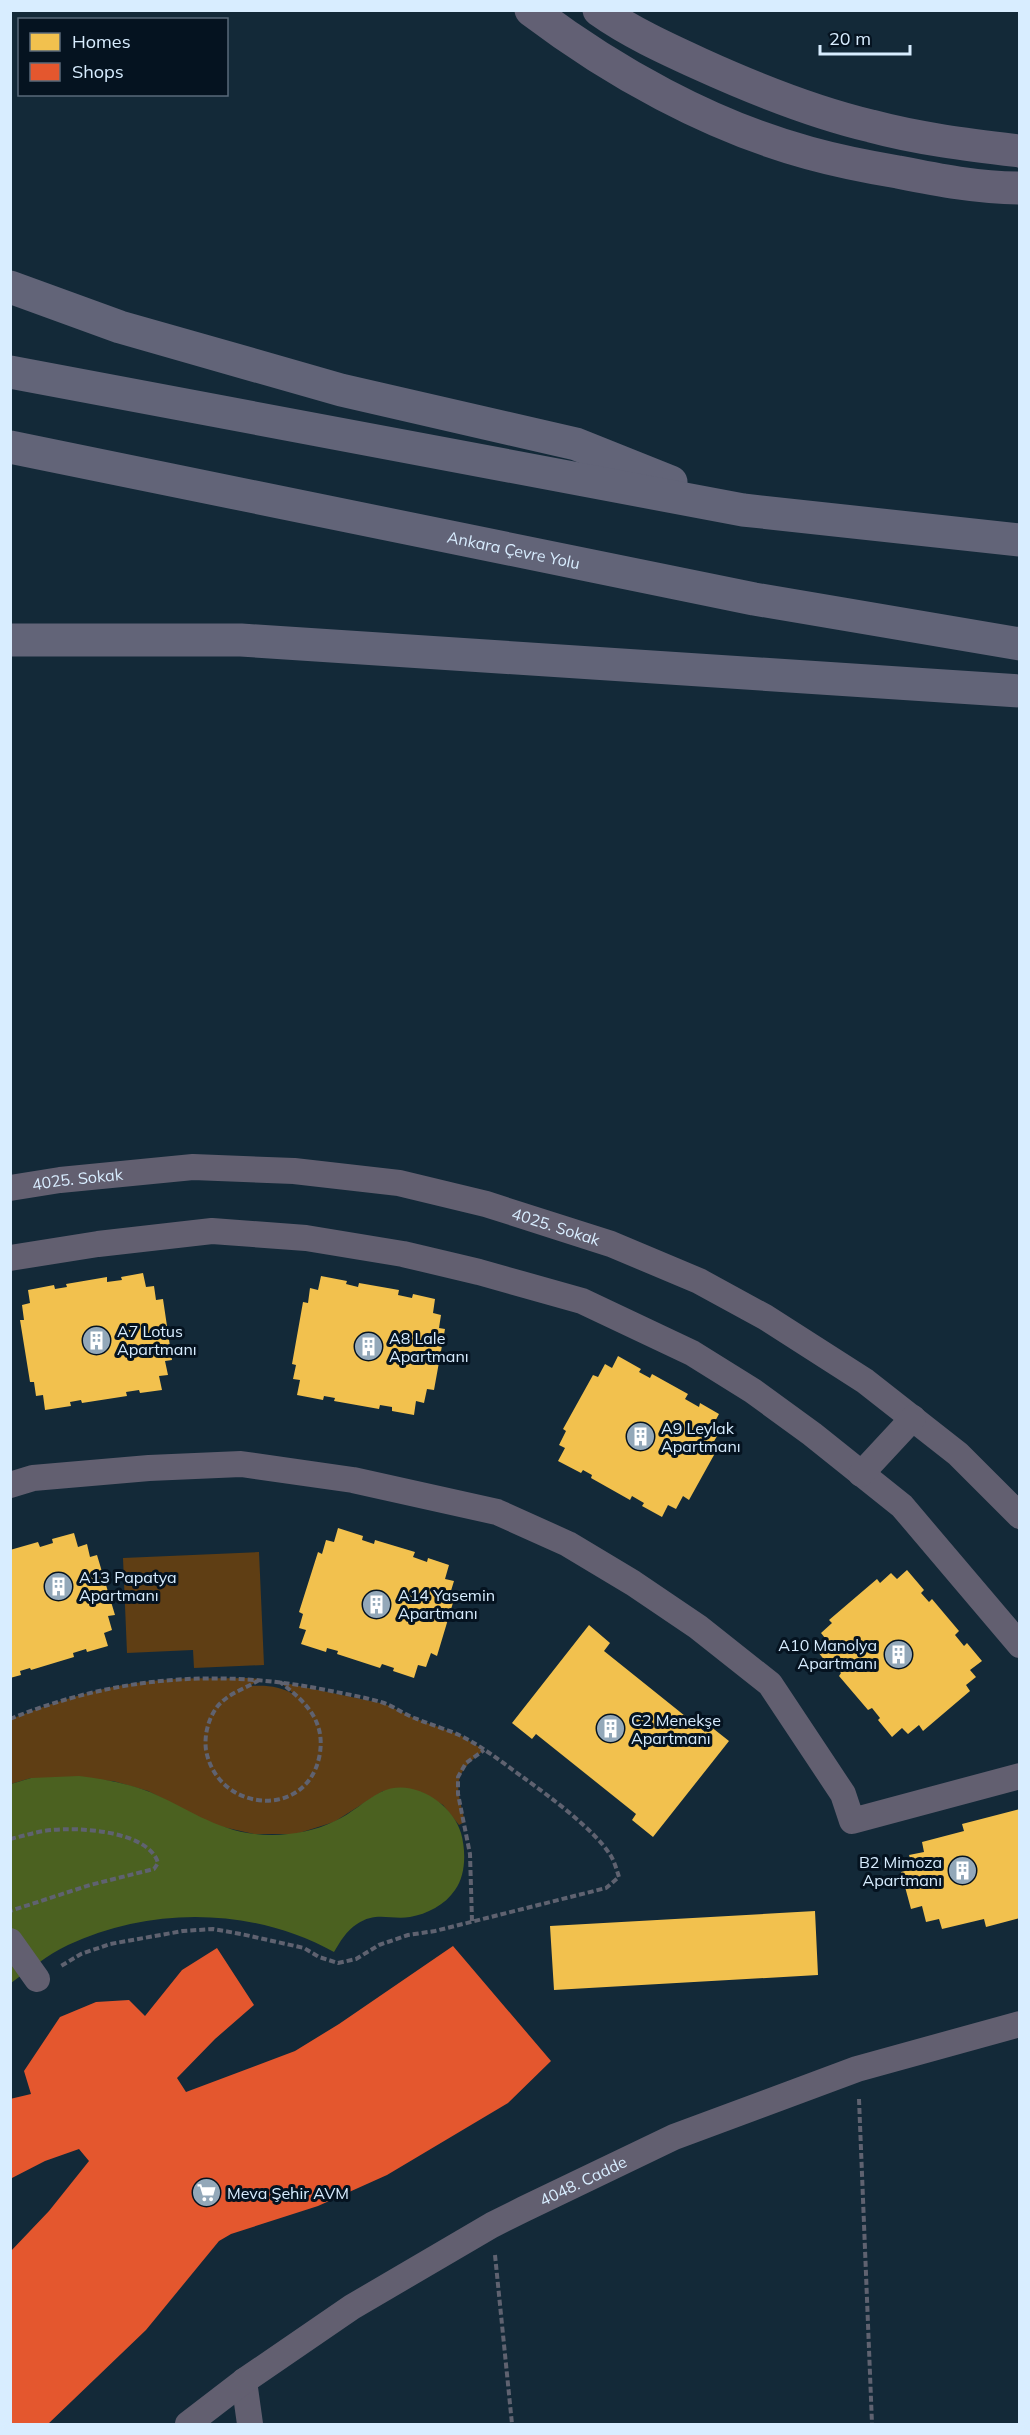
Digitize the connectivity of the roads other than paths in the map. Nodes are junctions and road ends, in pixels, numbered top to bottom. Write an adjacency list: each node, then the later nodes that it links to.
1 (531, 10): 4 (main road)
2 (599, 10): 3 (main road)
3 (1020, 151)
4 (1020, 188)
5 (10, 287): 8 (highway)
6 (10, 372): 8 (highway)
7 (10, 447): 11 (highway, Ankara Çevre Yolu)
8 (742, 510): 9 (highway)
9 (1020, 540)
10 (10, 640): 12 (highway)
11 (1020, 644)
12 (1020, 692)
13 (10, 1188): 15 (street, 4025. Sokak)
14 (10, 1258): 16 (street)
15 (913, 1418): 16 (street); 18 (street, 4025. Sokak)
16 (861, 1474): 19 (street)
17 (10, 1485): 20 (street)
18 (1020, 1516)
19 (1020, 1645)
20 (1020, 1776)
21 (10, 1941): 22 (street)
22 (34, 1976)
23 (1020, 2024): 24 (street, 4048. Cadde)
24 (244, 2381): 25 (street, 4048. Cadde); 26 (street)
25 (189, 2424)
26 (250, 2424)

